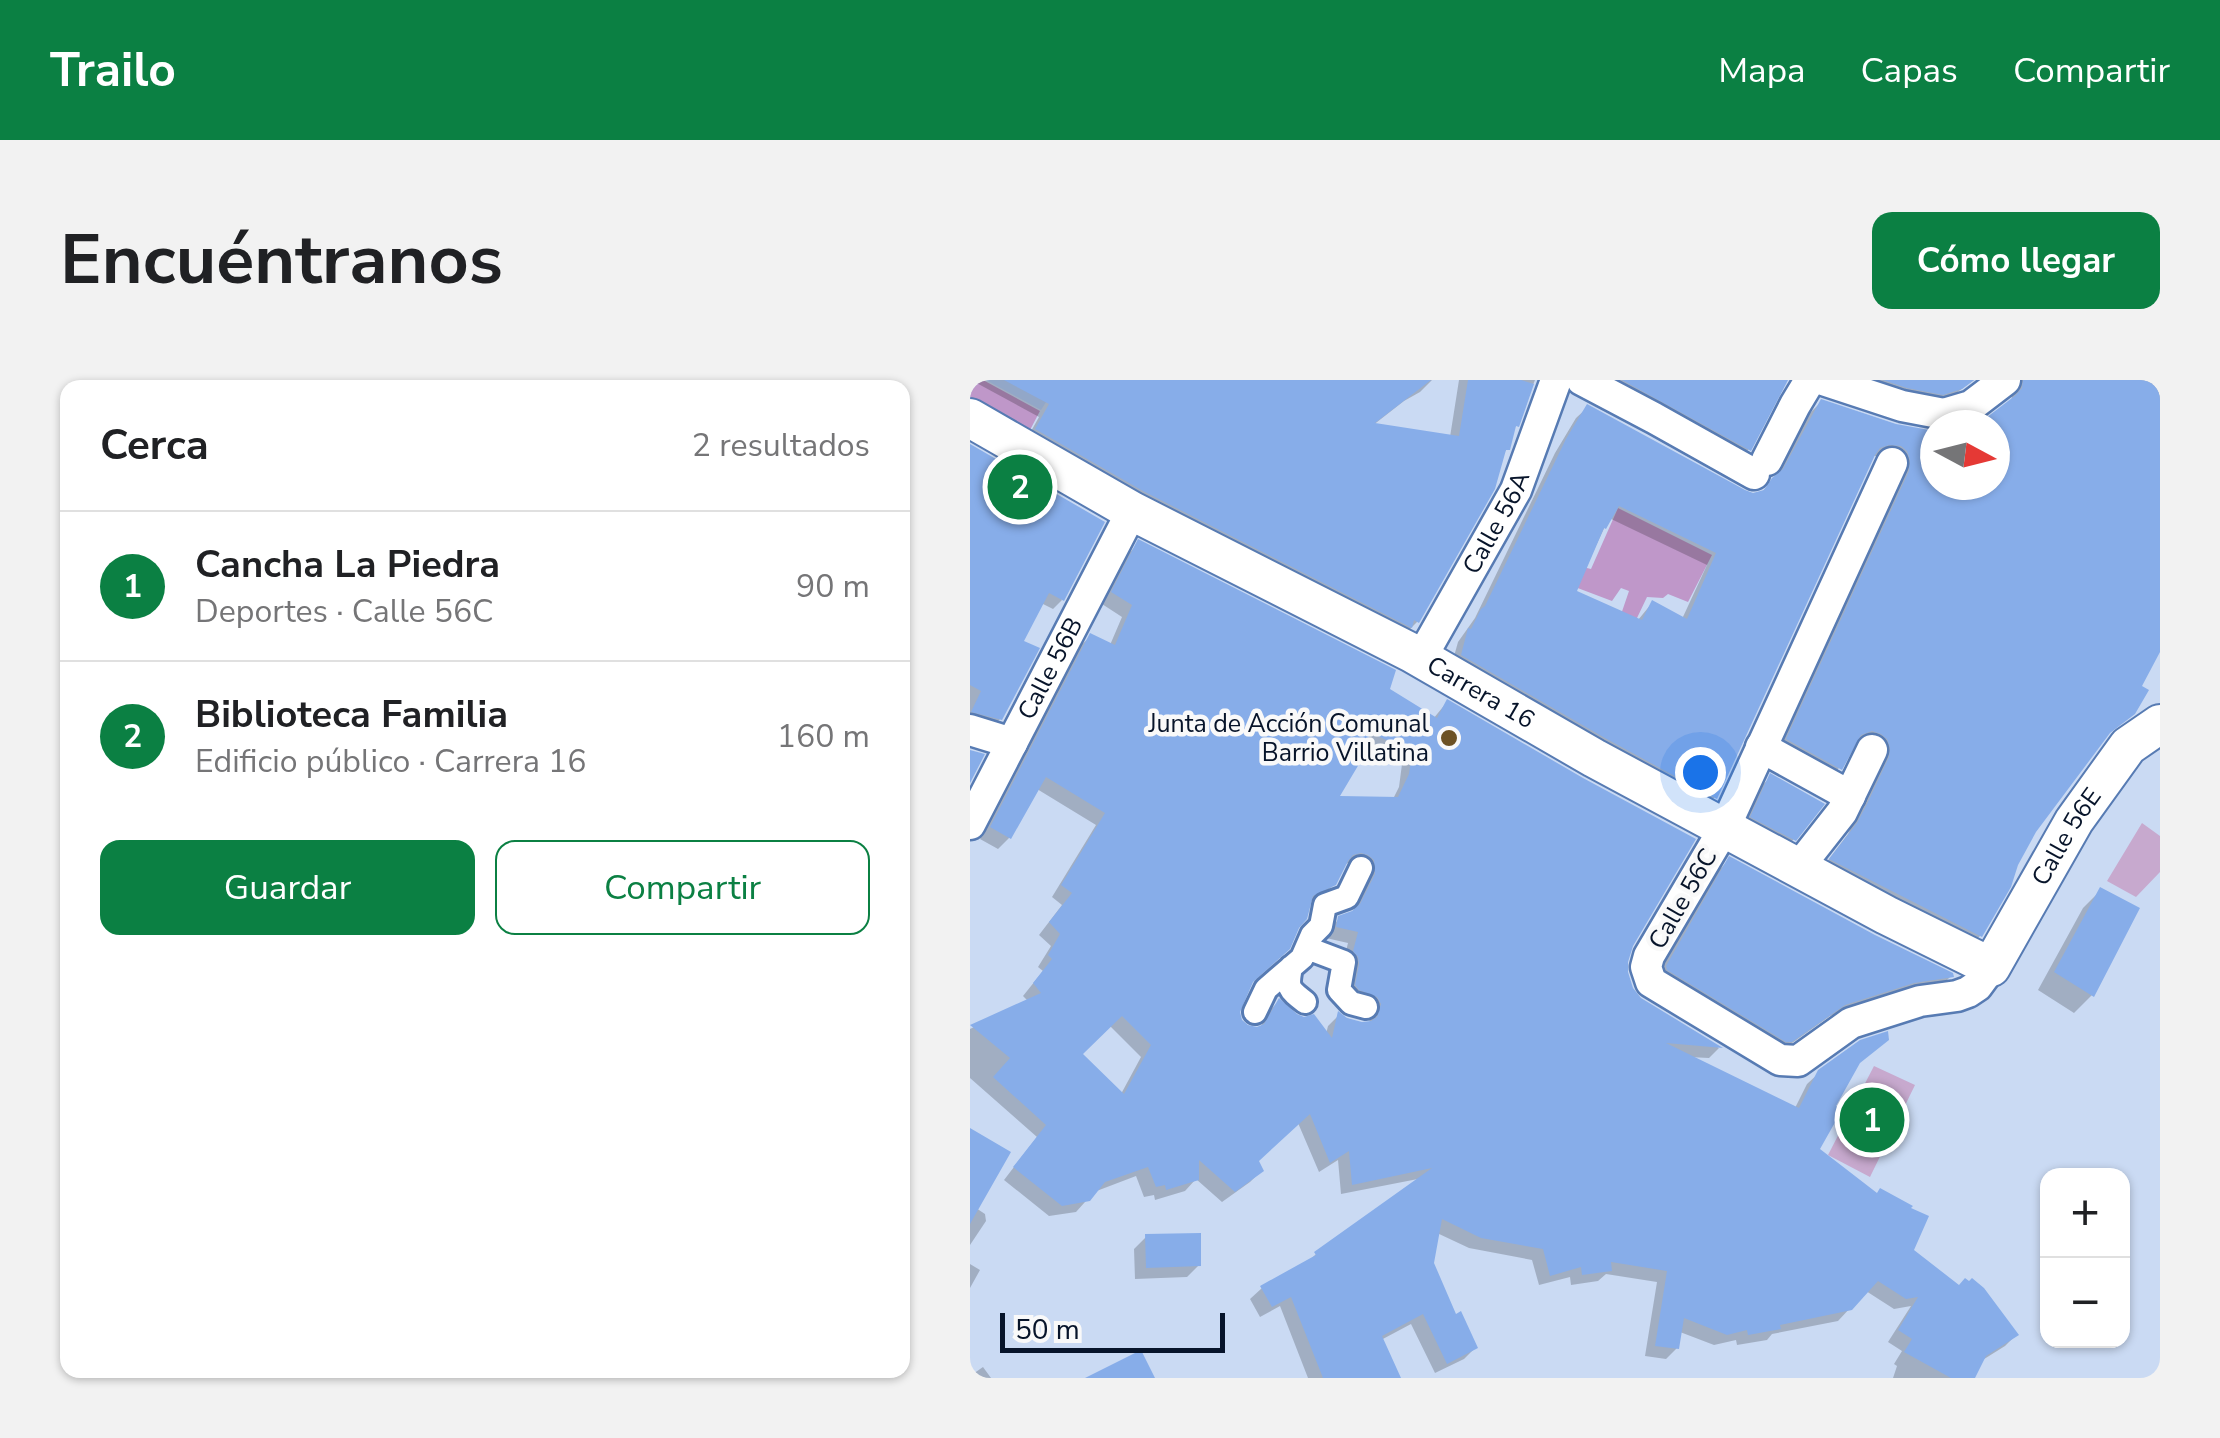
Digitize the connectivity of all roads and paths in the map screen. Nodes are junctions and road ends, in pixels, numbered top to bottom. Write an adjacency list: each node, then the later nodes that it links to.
1 (1556, 380): 9 (street, Calle 56A)
2 (1582, 380): 3 (street)
3 (1810, 380)
4 (1823, 380): 5 (street)
5 (2005, 380)
6 (970, 418): 8 (street, Carrera 16)
7 (1892, 464): 13 (street, Calle 56C)
8 (1132, 511): 9 (street, Carrera 16); 12 (street, Calle 56B)
9 (1421, 658): 17 (street, Carrera 16)
10 (2160, 724): 22 (street, Calle 56E)
11 (970, 730): 12 (street)
12 (1012, 743): 16 (street, Calle 56B)
13 (1762, 747): 15 (street); 17 (street, Calle 56C)
14 (1872, 750): 15 (street)
15 (1850, 796): 19 (street)
16 (970, 824)
17 (1725, 826): 19 (street, Carrera 16); 22 (street, Calle 56C)
18 (1361, 868): 20 (street)
19 (1802, 869): 22 (street, Carrera 16)
20 (1307, 948): 21 (street); 24 (street)
21 (1291, 967): 23 (street); 25 (street)
22 (1990, 967)
23 (1305, 1002)
24 (1366, 1007)
25 (1255, 1012)

